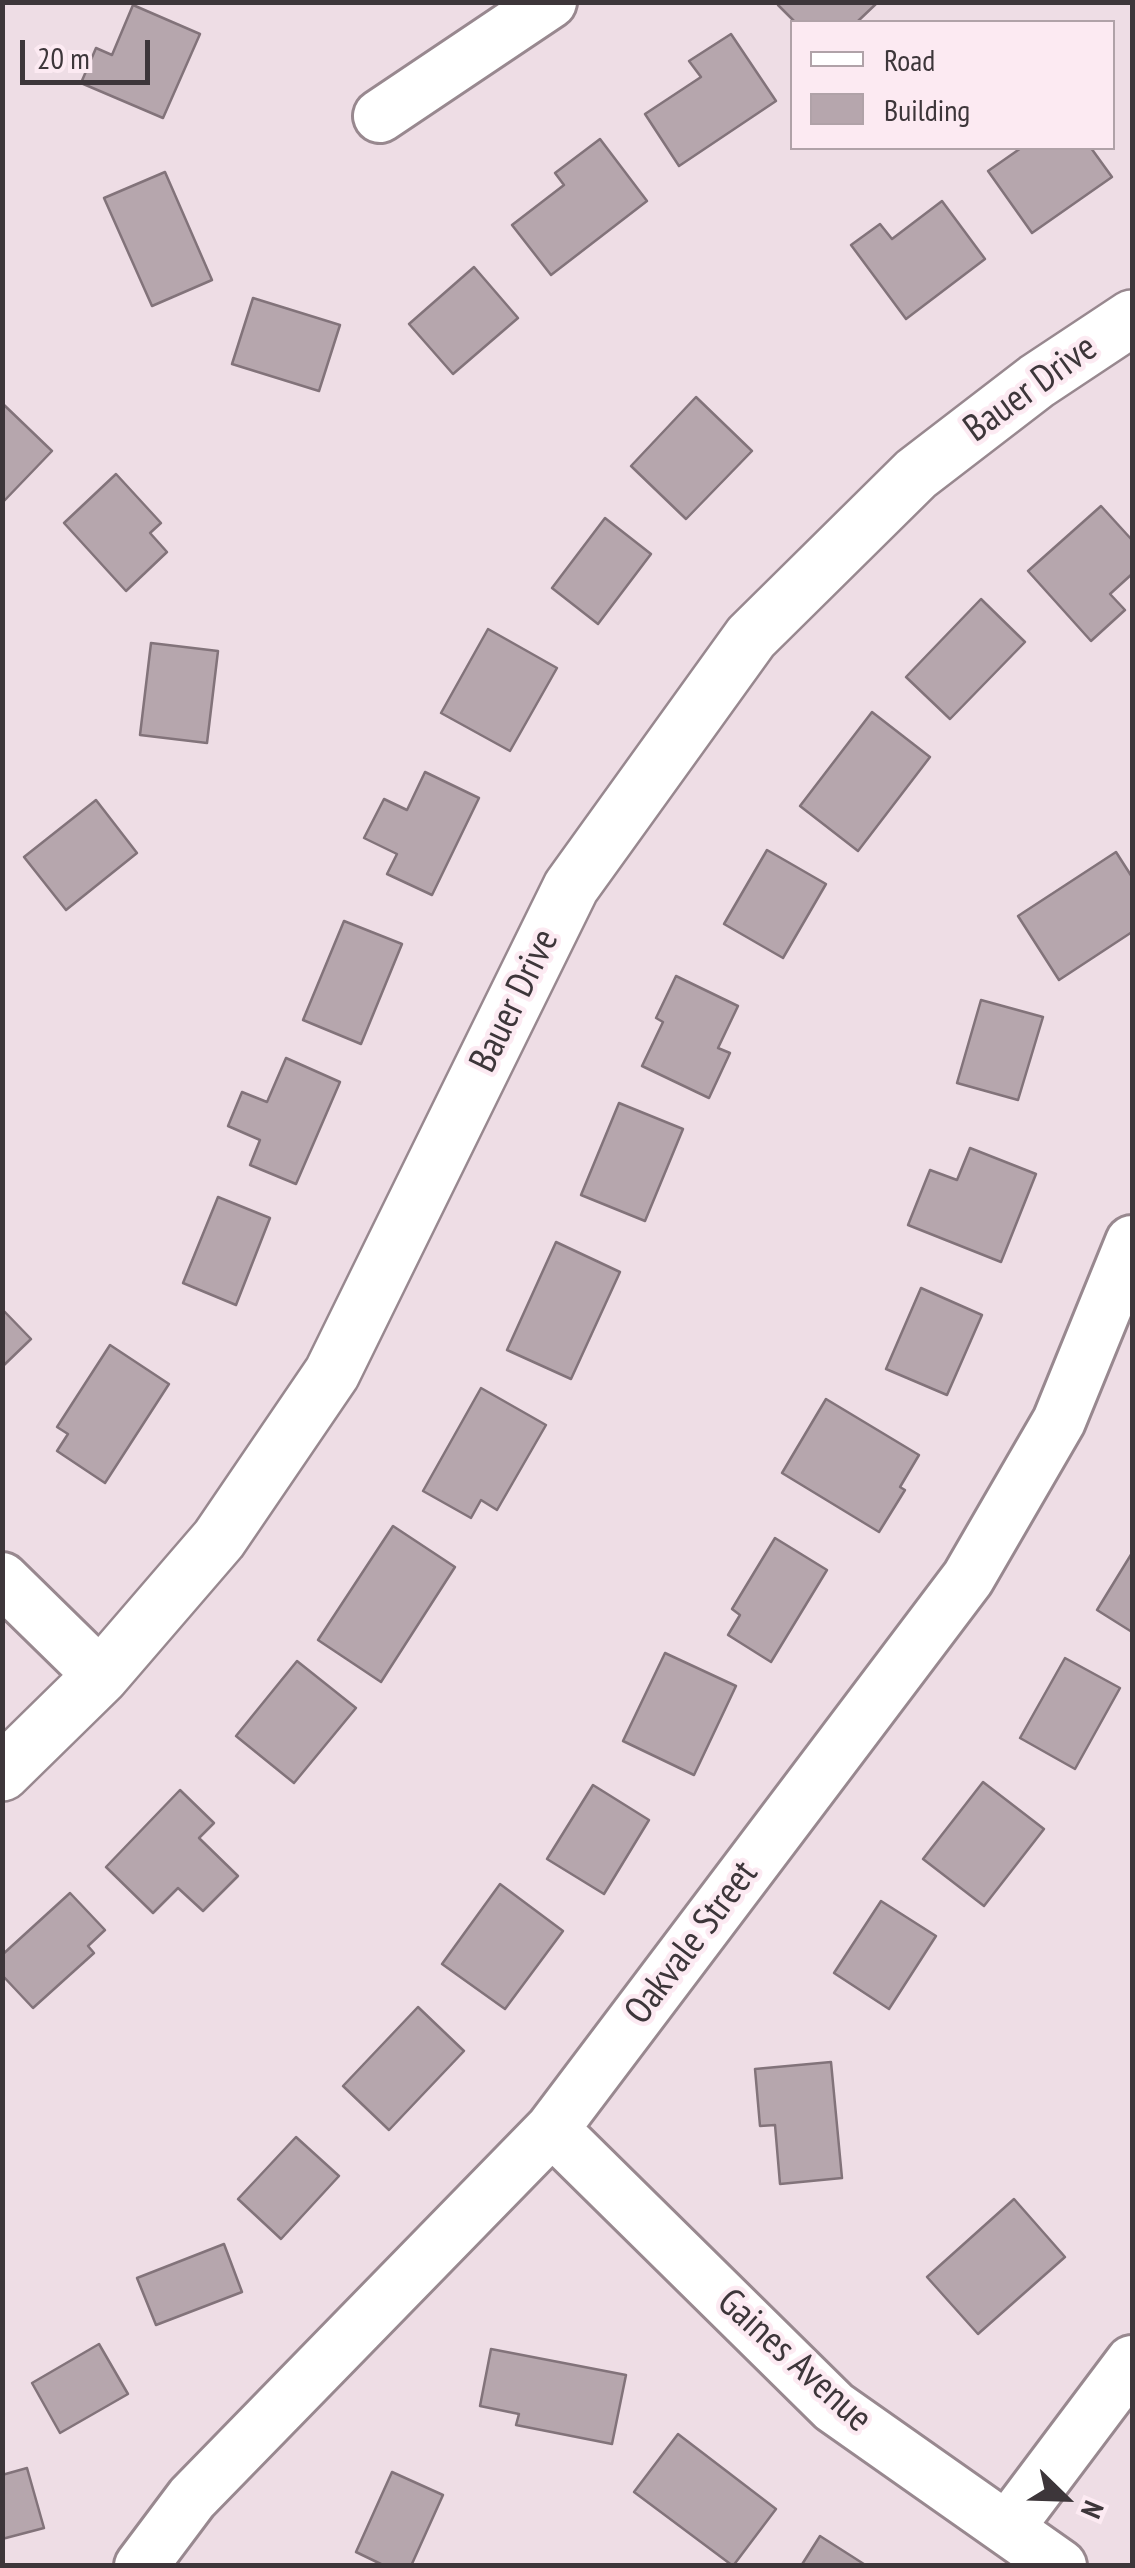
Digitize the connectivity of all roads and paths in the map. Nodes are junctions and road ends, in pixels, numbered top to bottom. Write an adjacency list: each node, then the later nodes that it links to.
1 (550, 2): 2 (street)
2 (380, 116)
3 (1132, 318): 6 (street, Bauer Drive)
4 (1132, 1242): 8 (street, Oakvale Street)
5 (2, 1579): 6 (street)
6 (101, 1676): 7 (street, Bauer Drive)
7 (2, 1773)
8 (552, 2129): 10 (street, Gaines Avenue); 11 (street, Oakvale Street)
9 (1132, 2362): 10 (street)
10 (1008, 2527): 12 (street, Gaines Avenue)
11 (142, 2566)
12 (1060, 2566)

